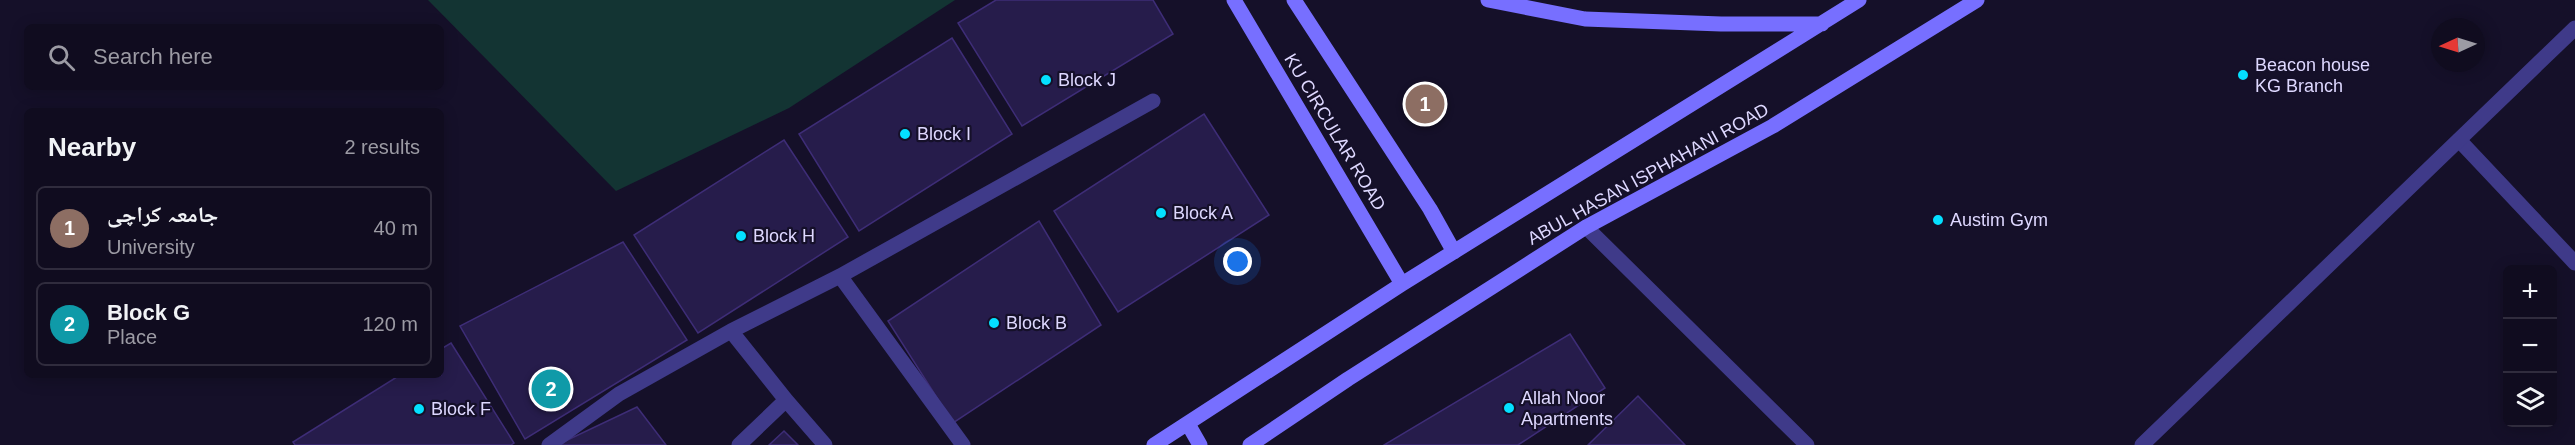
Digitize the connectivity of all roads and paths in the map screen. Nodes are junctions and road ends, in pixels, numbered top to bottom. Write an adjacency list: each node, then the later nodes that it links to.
1 (1234, 0): 14 (main road, KU CIRCULAR ROAD)
2 (1294, 0): 11 (main road, KU CIRCULAR ROAD)
3 (1488, 0): 6 (main road)
4 (1859, 0): 6 (main road, ABUL HASAN ISPHAHANI ROAD)
5 (1977, 0): 10 (main road, ABUL HASAN ISPHAHANI ROAD)
6 (1822, 24): 11 (main road, ABUL HASAN ISPHAHANI ROAD)
7 (2575, 28): 9 (street)
8 (1153, 101): 13 (street)
9 (2459, 140): 12 (street); 26 (street)
10 (1586, 227): 24 (main road, ABUL HASAN ISPHAHANI ROAD); 25 (street)
11 (1454, 252): 14 (main road, ABUL HASAN ISPHAHANI ROAD)
12 (2575, 263)
13 (840, 276): 15 (street); 21 (street)
14 (1402, 284): 17 (main road, ABUL HASAN ISPHAHANI ROAD)
15 (731, 331): 16 (street); 18 (street)
16 (786, 400): 19 (street); 20 (street)
17 (1188, 424): 22 (main road, ABUL HASAN ISPHAHANI ROAD); 23 (main road)
18 (549, 445)
19 (739, 445)
20 (825, 445)
21 (963, 445)
22 (1154, 445)
23 (1200, 445)
24 (1250, 445)
25 (1807, 445)
26 (2142, 445)

